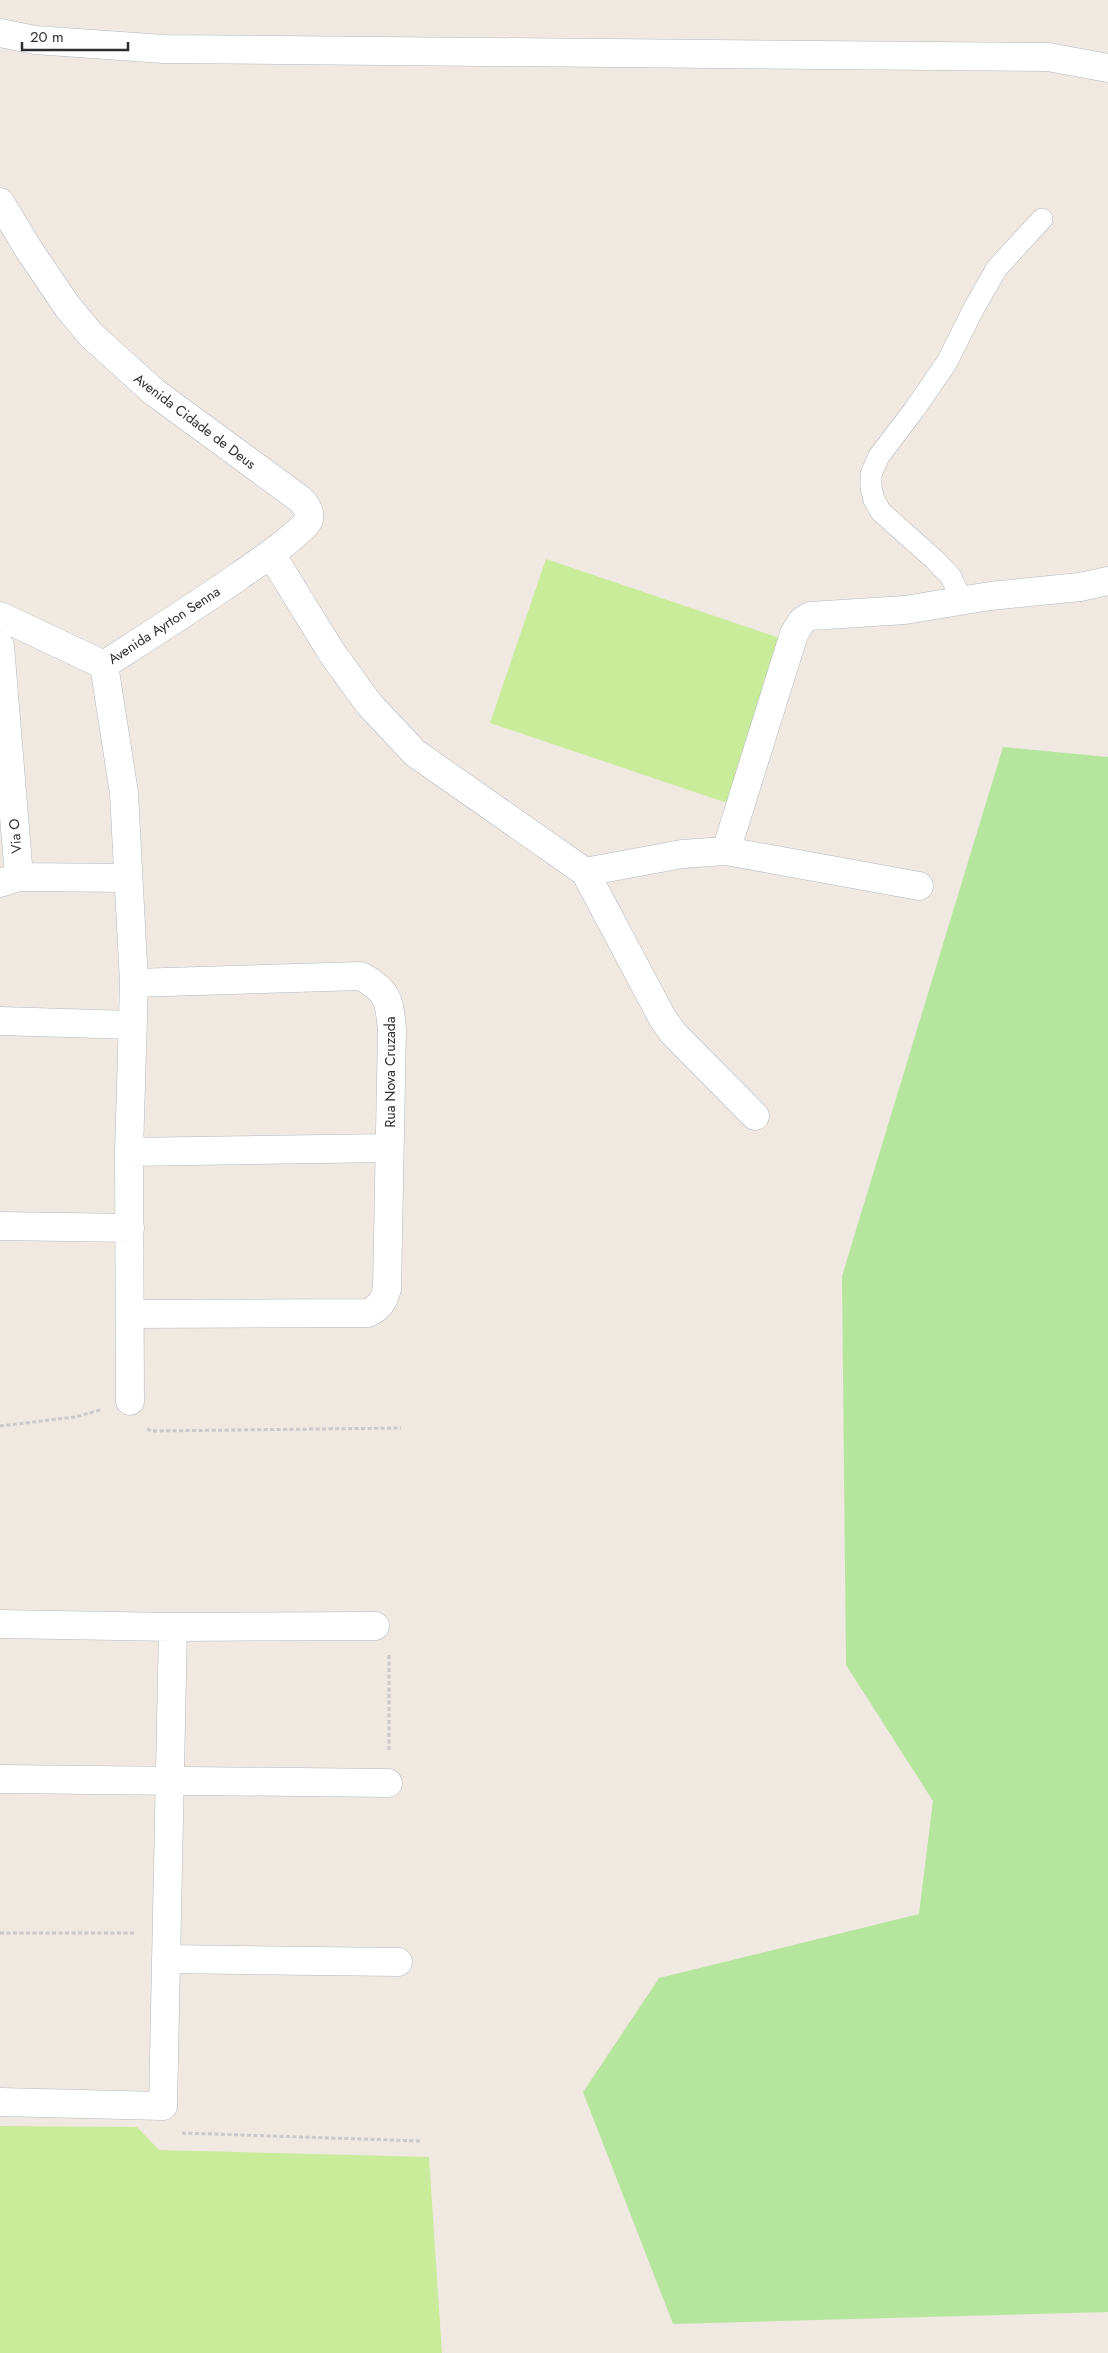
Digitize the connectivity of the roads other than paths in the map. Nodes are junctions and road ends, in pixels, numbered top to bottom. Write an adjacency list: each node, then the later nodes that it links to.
1 (0, 33): 2 (street)
2 (1108, 68)
3 (0, 202): 5 (street, Avenida Cidade de Deus)
4 (1042, 219): 8 (lane)
5 (309, 512): 6 (street, Avenida Ayrton Senna)
6 (271, 554): 11 (street, Avenida Ayrton Senna); 13 (street)
7 (1108, 580): 8 (street)
8 (962, 601): 12 (street)
9 (0, 616): 11 (street, Avenida Ayrton Senna)
10 (0, 646): 15 (street, Via O)
11 (104, 665): 14 (street)
12 (726, 851): 13 (street); 16 (street)
13 (585, 872): 20 (street)
14 (128, 878): 15 (street); 17 (street)
15 (9, 880)
16 (918, 886)
17 (134, 983): 19 (street); 21 (street, Rua Nova Cruzada)
18 (0, 1021): 19 (street)
19 (132, 1025): 22 (street)
20 (755, 1116)
21 (389, 1148): 22 (street); 25 (street, Rua Nova Cruzada)
22 (129, 1152): 24 (street)
23 (0, 1226): 24 (street)
24 (130, 1228): 25 (street)
25 (130, 1314): 26 (street)
26 (130, 1402)
27 (0, 1624): 29 (street)
28 (375, 1626): 29 (street)
29 (173, 1627): 31 (street)
30 (0, 1779): 31 (street)
31 (170, 1780): 32 (street); 33 (street)
32 (388, 1783)
33 (166, 1946): 34 (street); 35 (street)
34 (398, 1962)
35 (0, 2102)

